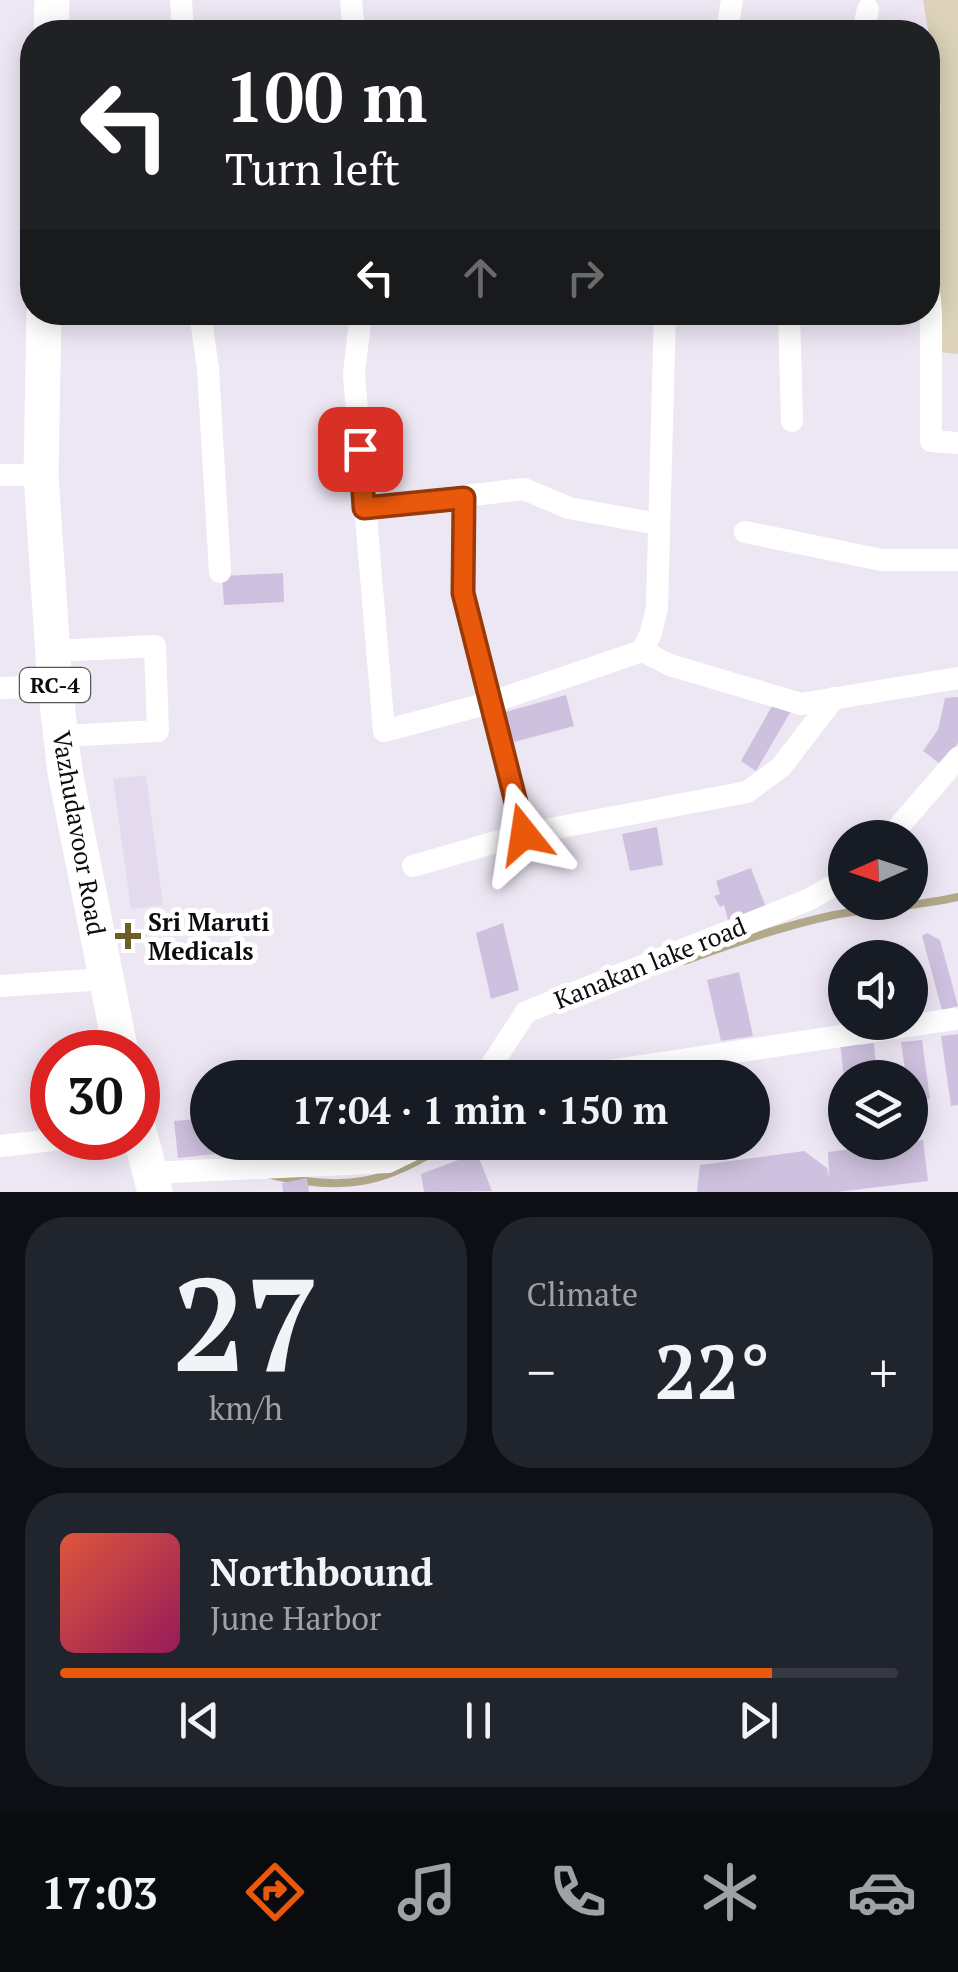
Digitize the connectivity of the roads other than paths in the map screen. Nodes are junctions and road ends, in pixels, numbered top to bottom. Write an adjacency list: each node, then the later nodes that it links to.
1 (868, 9): 2 (street)
2 (866, 20)
3 (44, 325): 12 (main road, Vazhudavoor Road / RC-4)
4 (202, 325): 18 (street)
5 (360, 325): 14 (street)
6 (665, 325): 15 (street)
7 (788, 325): 9 (street)
8 (931, 325): 10 (street)
9 (792, 422)
10 (958, 443)
11 (0, 474): 12 (street)
12 (41, 475): 19 (main road, Vazhudavoor Road / RC-4)
13 (464, 498): 14 (street); 15 (street); 25 (street)
14 (364, 508): 25 (street)
15 (658, 524): 20 (street)
16 (745, 532): 17 (street)
17 (958, 560)
18 (220, 572)
19 (55, 650): 22 (main road, Vazhudavoor Road / RC-4); 26 (street)
20 (642, 651): 24 (street); 25 (street)
21 (958, 678): 24 (street)
22 (55, 686): 23 (street); 26 (main road, Vazhudavoor Road / RC-4)
23 (0, 688)
24 (834, 698): 29 (street)
25 (489, 703): 29 (street)
26 (61, 736): 32 (main road, Vazhudavoor Road / RC-4)
27 (958, 758): 28 (street)
28 (904, 820)
29 (524, 834): 30 (street)
30 (413, 866)
31 (828, 889): 36 (street, Kanakan lake road)
32 (105, 979): 33 (street); 35 (main road, Vazhudavoor Road / RC-4)
33 (0, 986)
34 (954, 1019): 37 (street)
35 (116, 1030)
36 (494, 1060)
37 (682, 1060)
38 (30, 1143): 39 (street)
39 (0, 1146)
40 (392, 1160): 41 (street)
41 (152, 1182)

